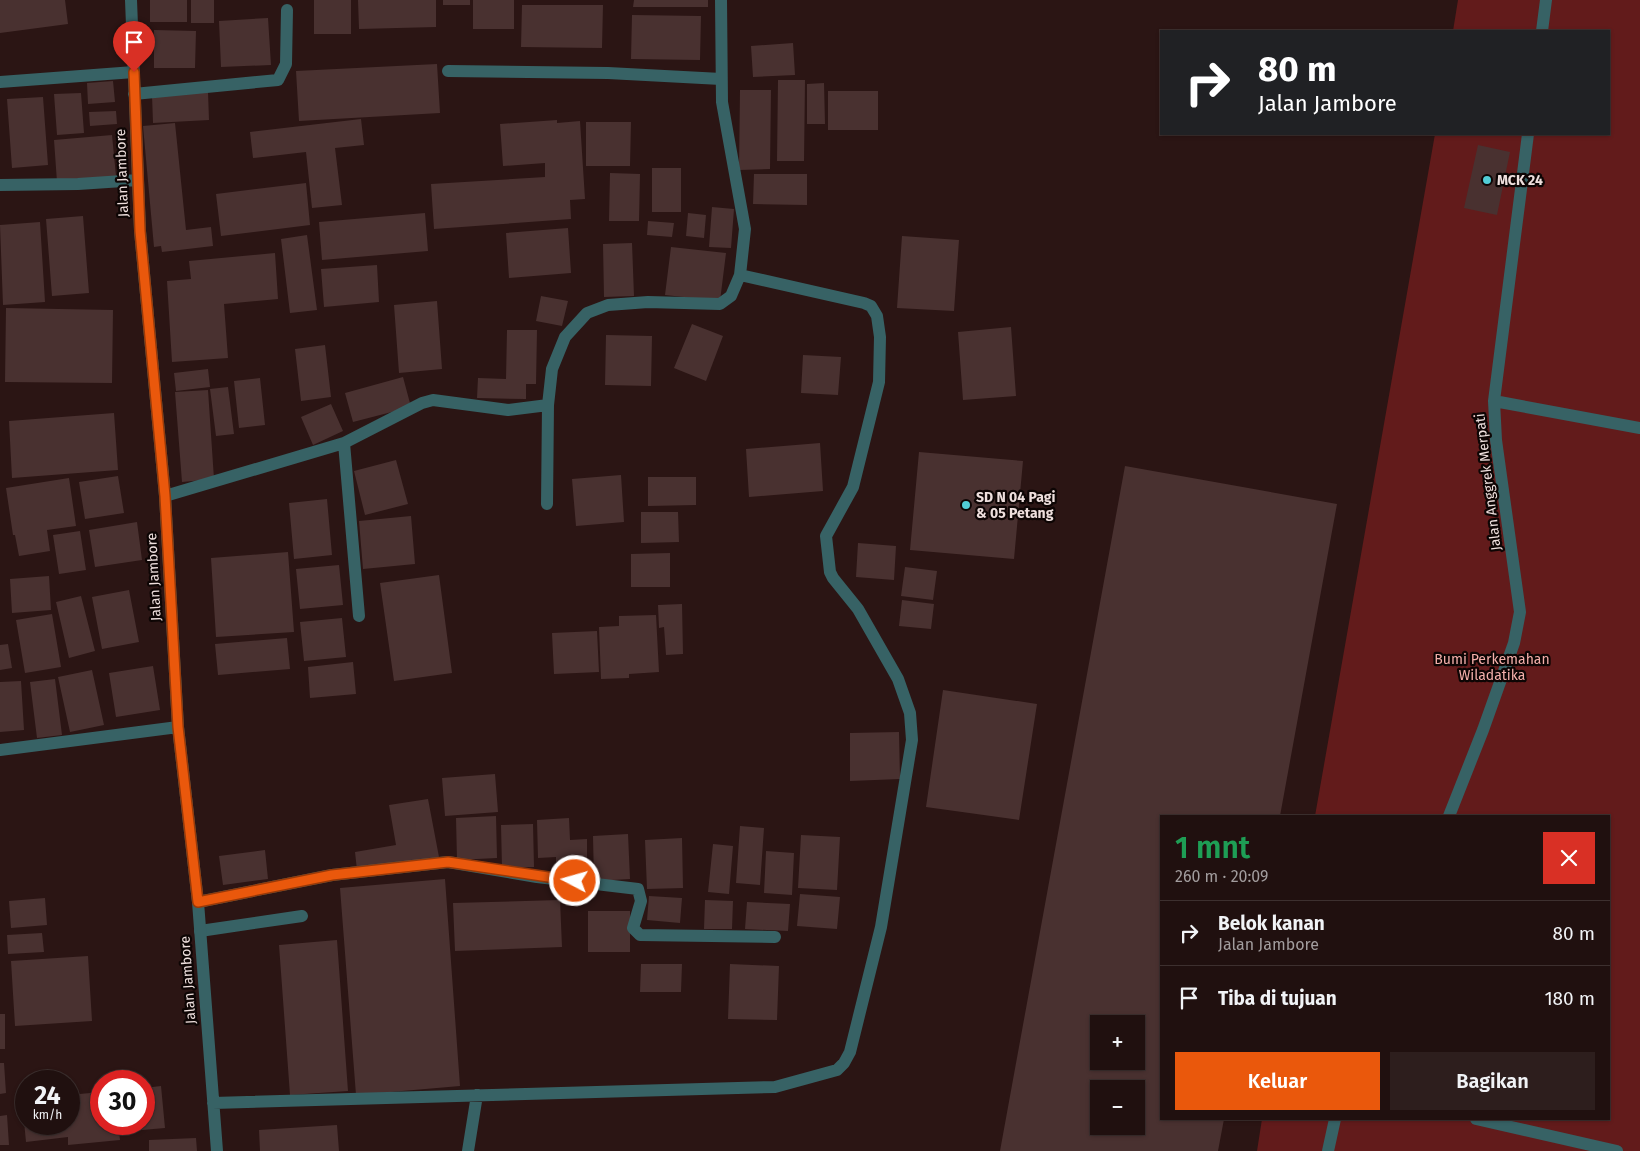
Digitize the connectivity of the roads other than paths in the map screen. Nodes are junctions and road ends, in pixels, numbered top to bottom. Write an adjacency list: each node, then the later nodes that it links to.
1 (130, 0): 7 (street, Jalan Jambore)
2 (721, 0): 8 (street)
3 (1546, 0): 5 (street)
4 (287, 10): 10 (street)
5 (1542, 30)
6 (448, 71): 8 (street)
7 (134, 72): 9 (street); 10 (street, Jalan Jambore)
8 (721, 80): 14 (street)
9 (0, 82)
10 (134, 94): 12 (street, Jalan Jambore)
11 (1528, 135): 15 (street, Jalan Anggrek Merpati)
12 (138, 180): 13 (street); 19 (street, Jalan Jambore)
13 (0, 185)
14 (740, 275): 16 (street); 29 (street)
15 (1494, 401): 17 (street); 24 (street, Jalan Anggrek Merpati)
16 (548, 406): 18 (street); 20 (street)
17 (1640, 428)
18 (344, 443): 19 (street); 21 (street)
19 (165, 496): 22 (street, Jalan Jambore)
20 (547, 504)
21 (358, 616)
22 (178, 727): 23 (street); 25 (street, Jalan Jambore)
23 (0, 750)
24 (1449, 815)
25 (198, 902): 27 (street, Jalan Jambore); 28 (street)
26 (302, 916): 27 (street)
27 (200, 931): 30 (street, Jalan Jambore)
28 (775, 936)
29 (477, 1095): 30 (street); 34 (street)
30 (213, 1103): 33 (street, Jalan Jambore)
31 (1335, 1120): 35 (street)
32 (1480, 1120): 36 (street)
33 (217, 1151)
34 (468, 1151)
35 (1328, 1151)
36 (1616, 1151)

